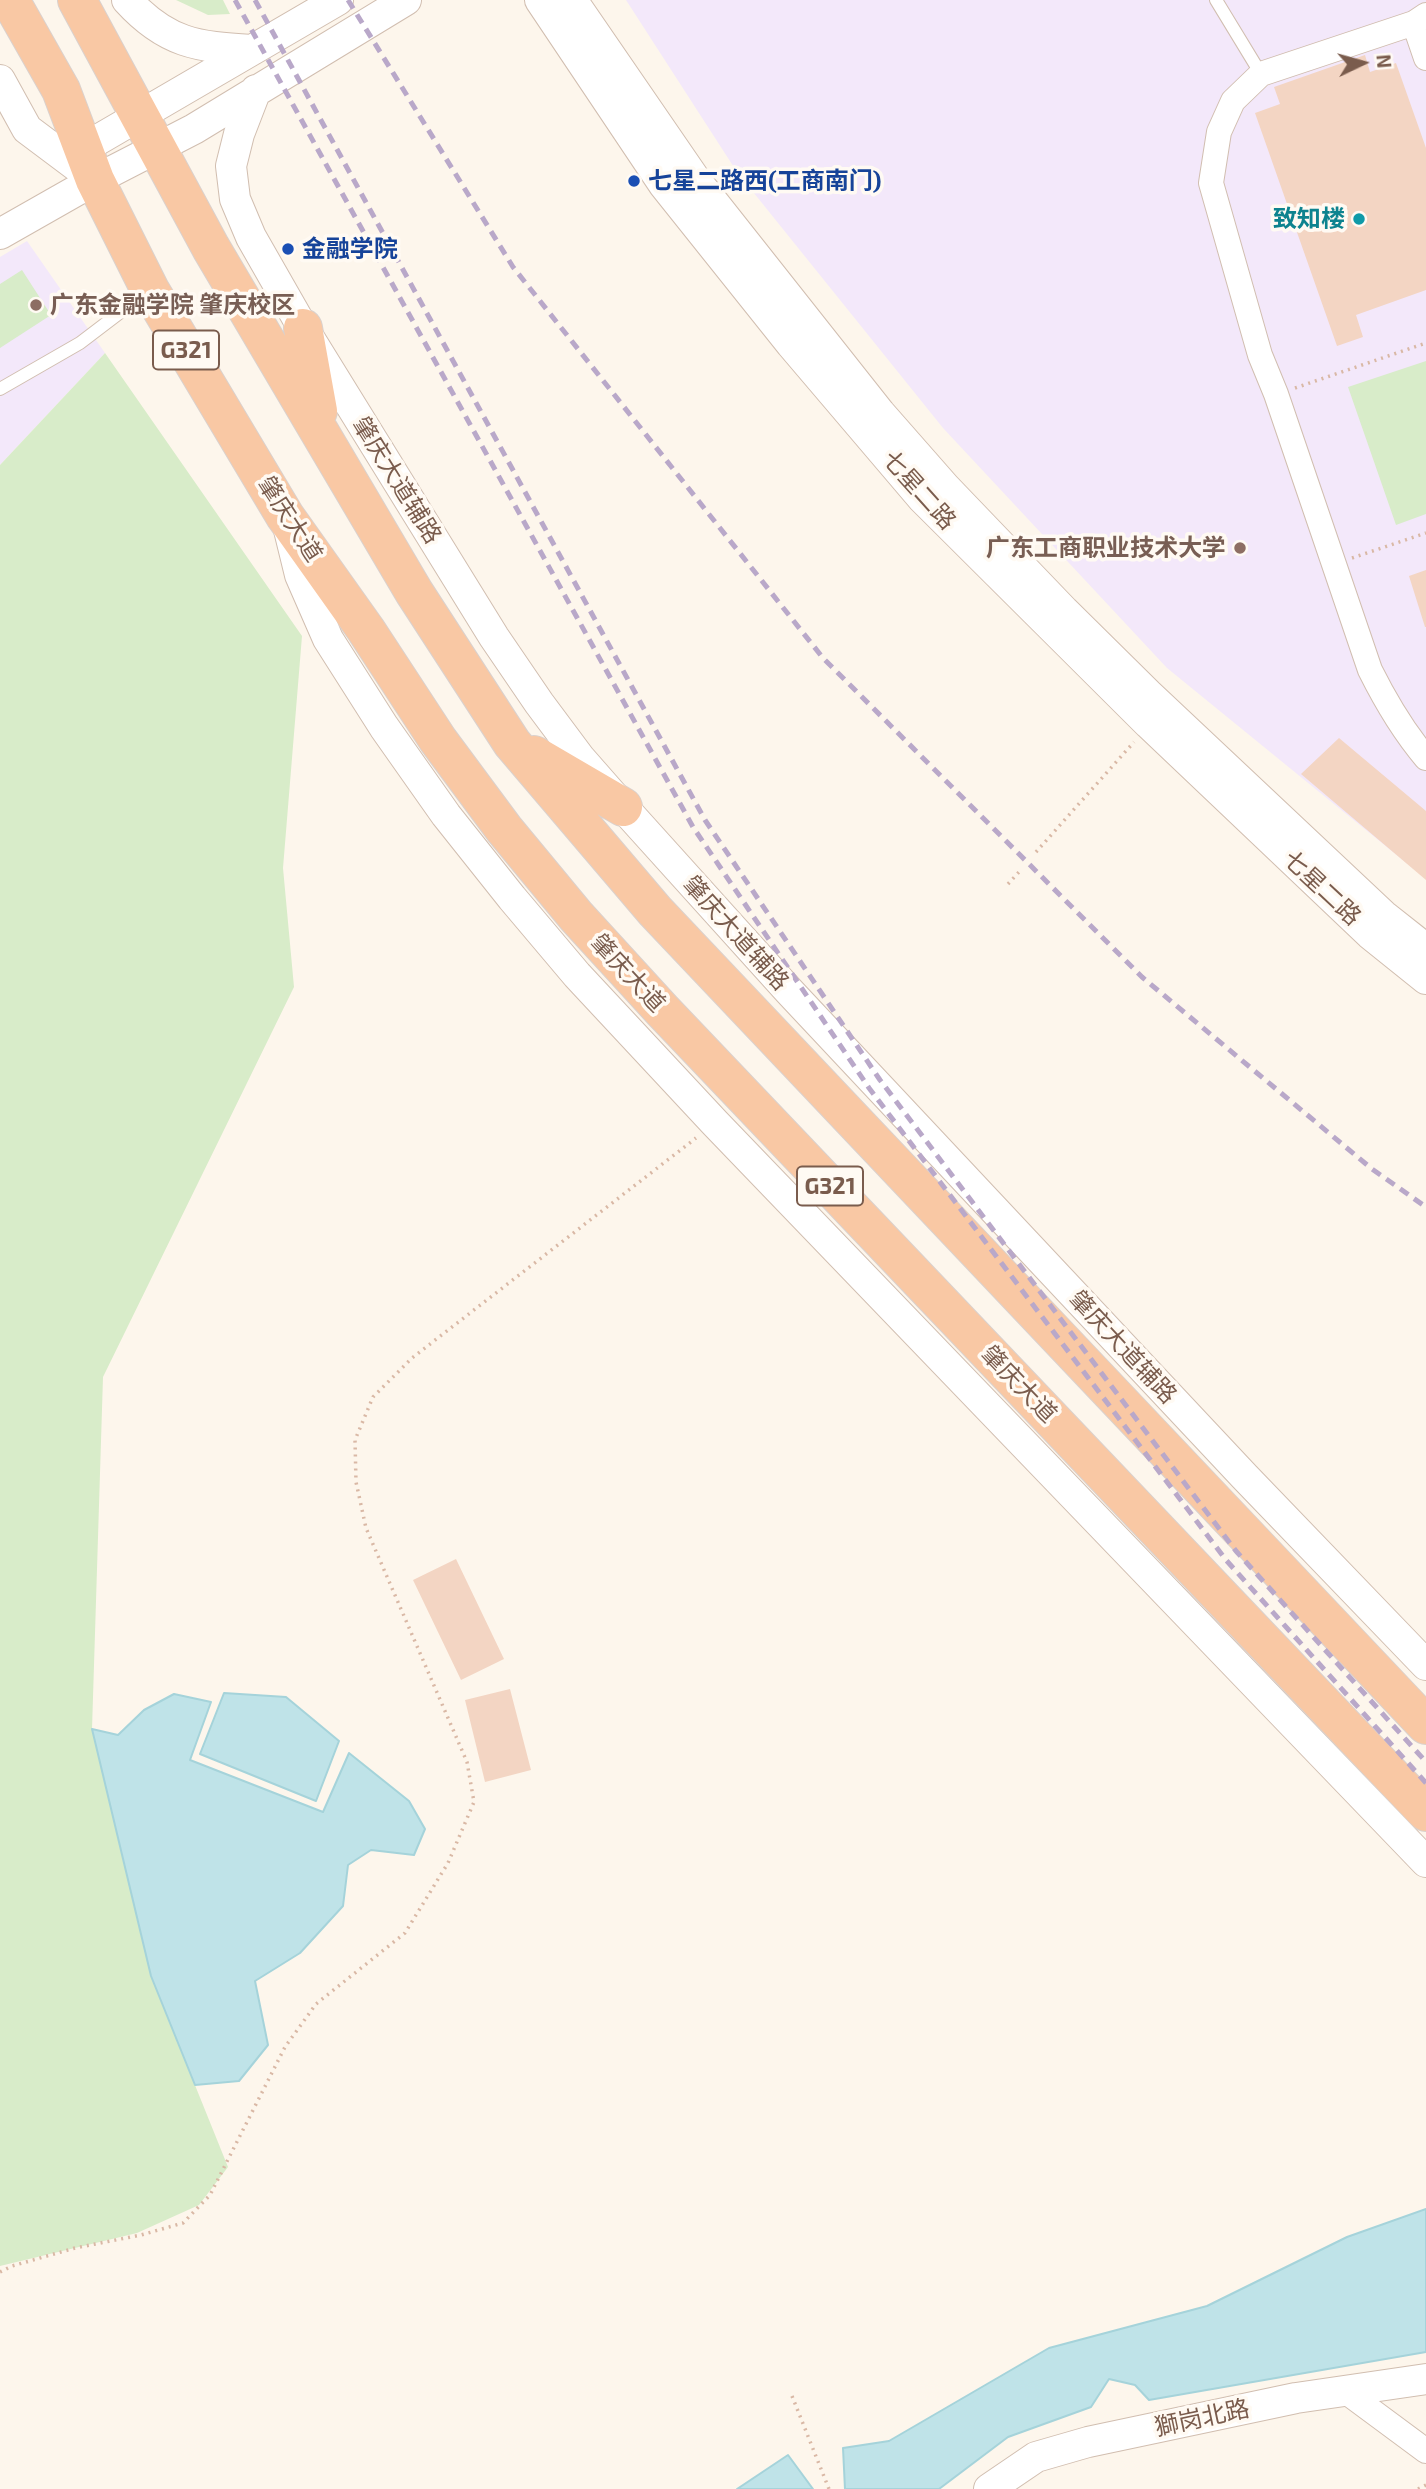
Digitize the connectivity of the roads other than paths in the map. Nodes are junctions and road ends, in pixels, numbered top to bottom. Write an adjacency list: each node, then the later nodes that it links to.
1 (10, 0): 17 (highway, 肇庆大道 / G321)
2 (77, 0): 15 (highway, G321)
3 (127, 0): 10 (street)
4 (338, 0): 10 (street)
5 (406, 0): 14 (street)
6 (540, 0): 28 (street, 七星二路)
7 (572, 0): 27 (street, 七星二路)
8 (1216, 0): 12 (lane)
9 (1420, 19): 11 (street); 12 (street)
10 (252, 50): 15 (street)
11 (1426, 58)
12 (1261, 74): 25 (street)
13 (0, 80): 17 (street)
14 (256, 90): 16 (street); 20 (street, 肇庆大道辅路)
15 (139, 115): 16 (highway, G321); 17 (street)
16 (157, 148): 17 (street); 22 (highway, G321)
17 (90, 164): 18 (street); 19 (highway, 肇庆大道 / G321)
18 (0, 233)
19 (150, 290): 21 (lane); 23 (highway, 肇庆大道 / G321)
20 (303, 328): 22 (highway); 26 (street, 肇庆大道辅路)
21 (0, 389)
22 (322, 433): 24 (highway, G321)
23 (285, 516): 31 (highway, 肇庆大道 / G321); 32 (street)
24 (513, 743): 26 (highway); 30 (highway, G321)
25 (1426, 758)
26 (623, 807): 29 (street, 肇庆大道辅路)
27 (1426, 949)
28 (1426, 979)
29 (1426, 1665)
30 (1426, 1725)
31 (1426, 1812)
32 (1426, 1862)
33 (1426, 2379): 34 (street, 獅岗北路)
34 (1345, 2390): 35 (street); 36 (street, 獅岗北路)
35 (1426, 2451)
36 (989, 2489)

